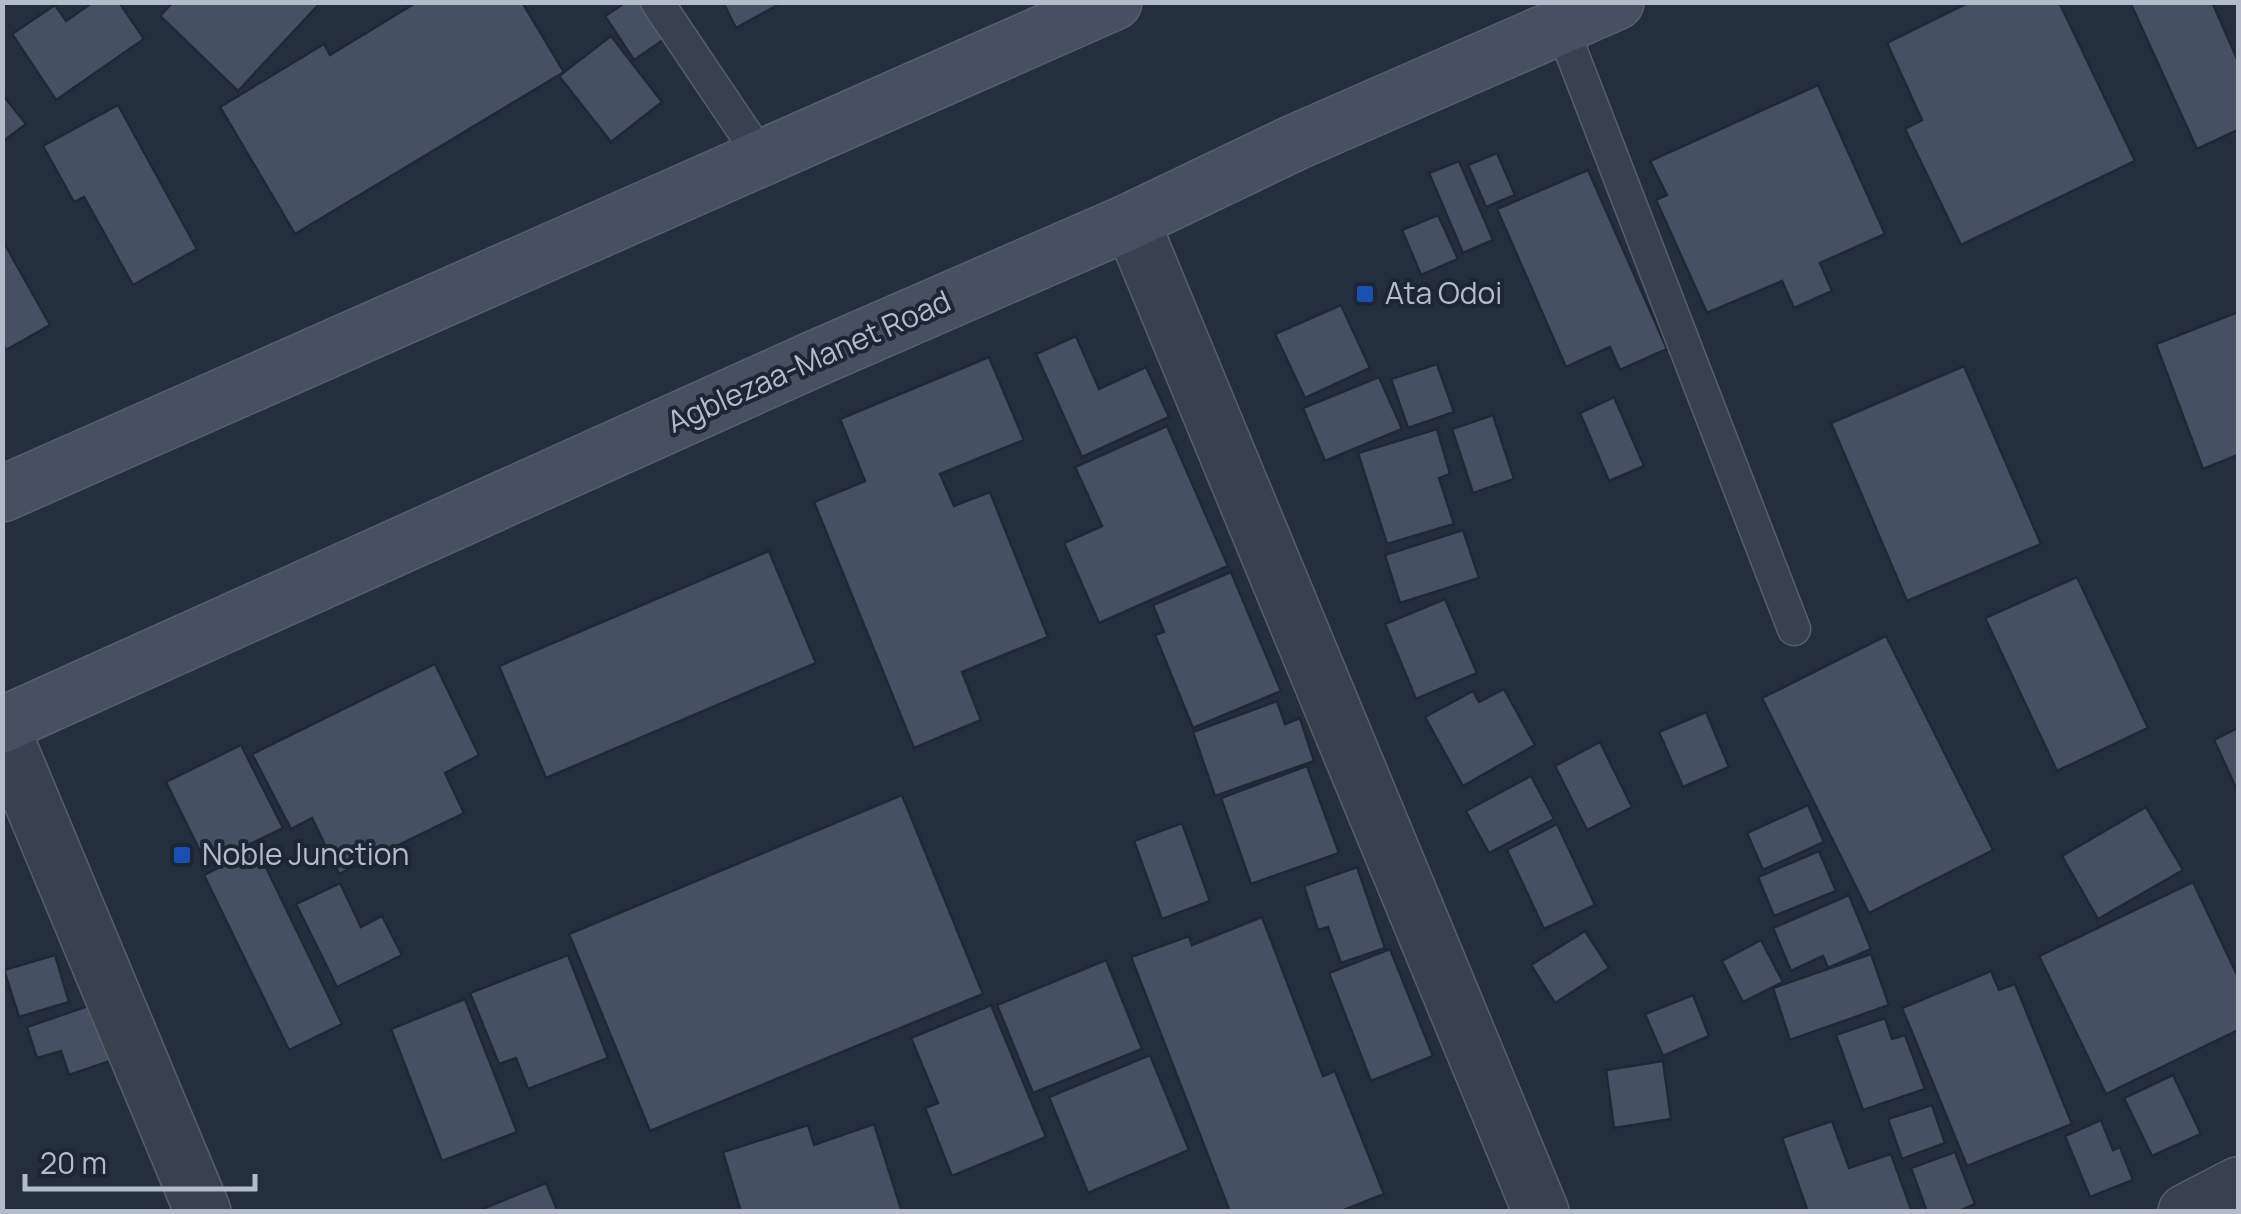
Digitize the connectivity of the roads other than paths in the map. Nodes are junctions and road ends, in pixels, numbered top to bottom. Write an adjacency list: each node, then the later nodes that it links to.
1 (657, 2): 5 (lane)
2 (1616, 2): 4 (main road, Agblezaa-Manet Road)
3 (1094, 6): 5 (main road)
4 (1561, 25): 6 (main road, Agblezaa-Manet Road); 8 (lane)
5 (762, 158): 7 (main road)
6 (1131, 221): 9 (main road, Agblezaa-Manet Road); 12 (street)
7 (2, 494)
8 (1794, 629)
9 (2, 728): 11 (street)
10 (2238, 1185): 13 (street)
11 (203, 1212)
12 (1541, 1212)
13 (2186, 1212)

